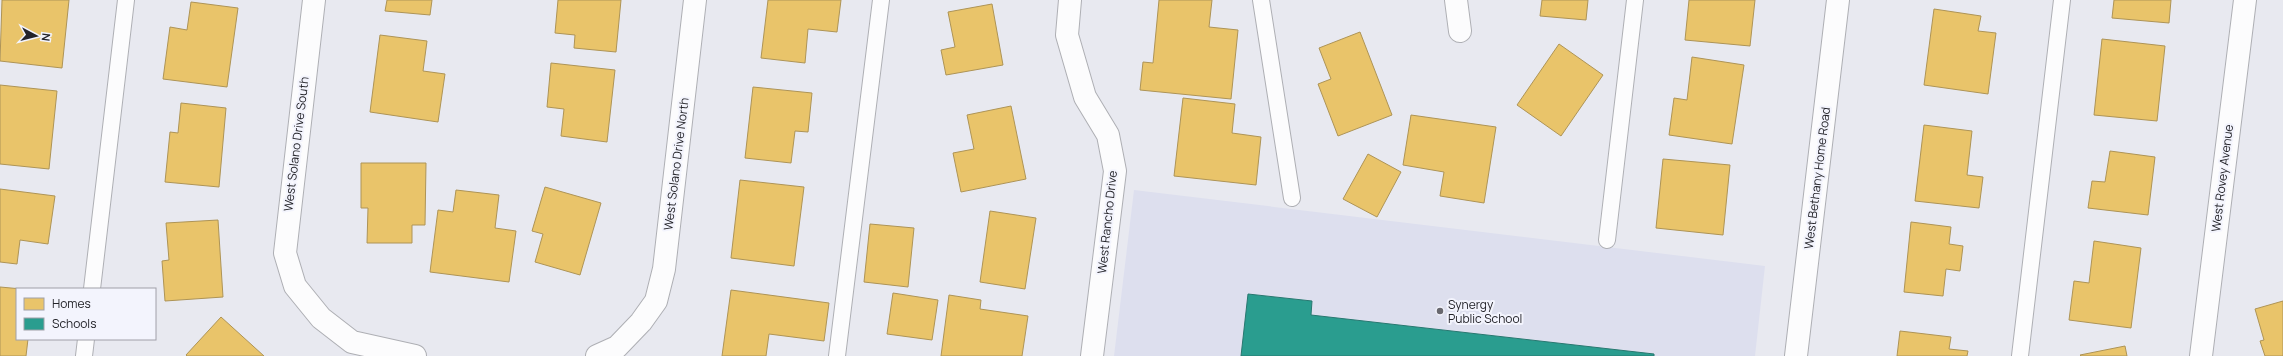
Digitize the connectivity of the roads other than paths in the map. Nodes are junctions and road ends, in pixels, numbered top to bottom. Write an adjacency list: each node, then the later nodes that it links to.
1 (126, 0): 15 (lane)
2 (314, 0): 18 (street, West Solano Drive South)
3 (695, 0): 19 (street, West Solano Drive North)
4 (880, 0): 20 (lane)
5 (1070, 0): 21 (street, West Rancho Drive)
6 (1260, 0): 13 (lane)
7 (1456, 0): 12 (street)
8 (1635, 0): 14 (lane)
9 (1838, 0): 22 (street, West Bethany Home Road)
10 (2062, 0): 23 (lane)
11 (2245, 0): 24 (street, West Rovey Avenue)
12 (1460, 31)
13 (1292, 198)
14 (1607, 240)
15 (92, 288)
16 (86, 340): 17 (lane)
17 (84, 356)
18 (415, 356)
19 (597, 356)
20 (837, 356)
21 (1092, 356)
22 (1796, 356)
23 (2020, 356)
24 (2201, 356)

